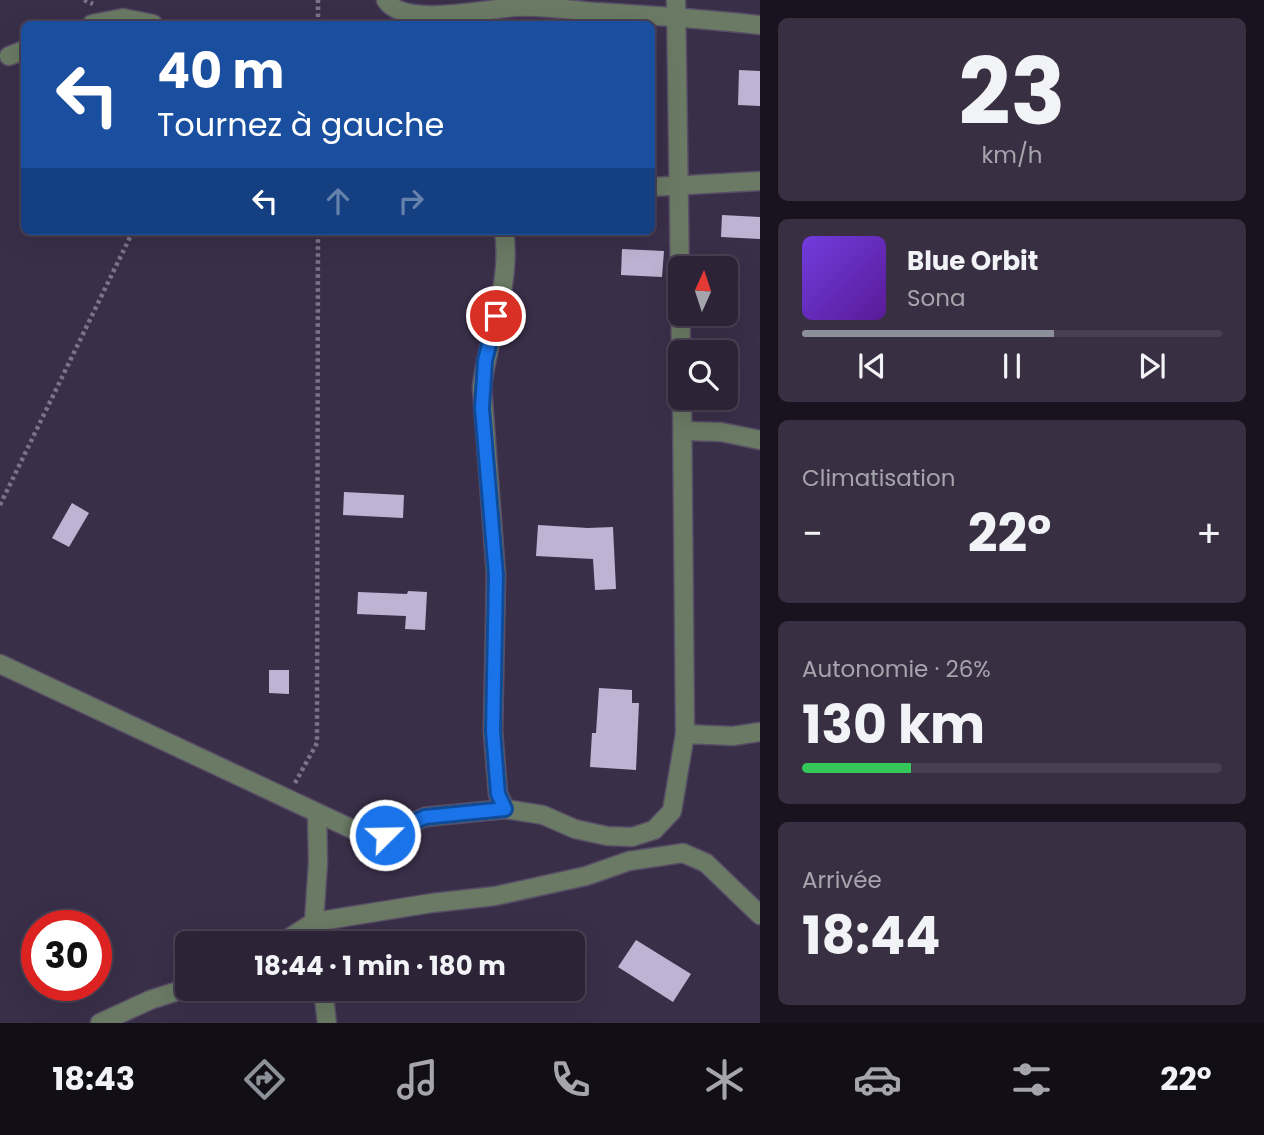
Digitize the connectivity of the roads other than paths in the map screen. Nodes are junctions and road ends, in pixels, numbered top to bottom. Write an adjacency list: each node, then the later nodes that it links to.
1 (386, 0): 2 (street)
2 (517, 3): 3 (street)
3 (676, 8): 6 (street); 8 (street)
4 (108, 21): 5 (street)
5 (138, 21)
6 (760, 25)
7 (760, 181): 8 (street)
8 (679, 185): 9 (street); 11 (street)
9 (655, 187)
10 (504, 235): 18 (street)
11 (681, 340)
12 (682, 410): 13 (street)
13 (683, 431): 14 (street); 17 (street)
14 (760, 440)
15 (0, 664): 19 (street)
16 (760, 732): 17 (street)
17 (685, 734): 18 (street)
18 (505, 809): 19 (street)
19 (317, 813): 21 (street)
20 (760, 915): 21 (street)
21 (314, 922): 22 (street); 23 (street)
22 (300, 931)
23 (315, 931)
24 (175, 992): 26 (street)
25 (324, 1001): 27 (street)
26 (100, 1023)
27 (327, 1023)

